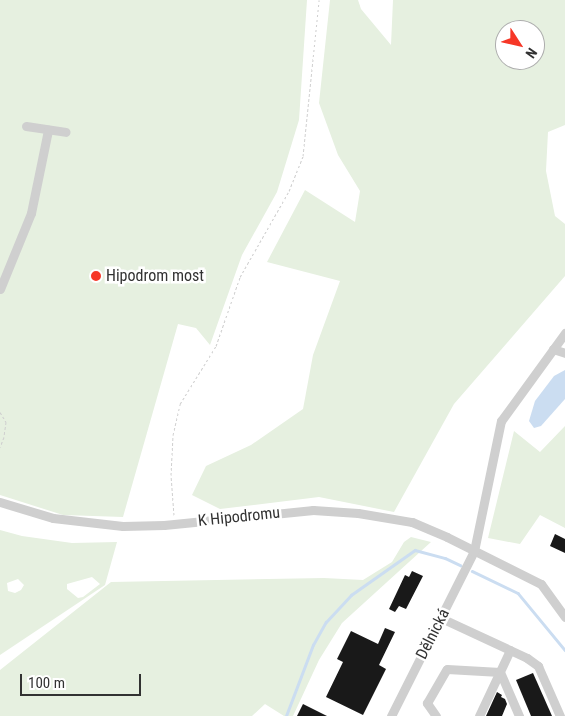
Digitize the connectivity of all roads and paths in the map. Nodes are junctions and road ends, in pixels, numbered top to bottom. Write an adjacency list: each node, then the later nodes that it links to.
1 (319, 0): 12 (path)
2 (26, 126): 3 (street)
3 (48, 130): 4 (street); 5 (street)
4 (66, 132)
5 (0, 288)
6 (565, 333): 7 (street, Dělnická)
7 (553, 350): 8 (street); 13 (street, Dělnická)
8 (565, 353)
9 (0, 412): 10 (path)
10 (0, 447)
11 (0, 502): 12 (street, K Hipodromu)
12 (174, 524): 13 (street, K Hipodromu)
13 (474, 551): 14 (street, K Hipodromu); 15 (street, Dělnická)
14 (565, 617)
15 (441, 618): 16 (street); 18 (street, Dělnická)
16 (510, 650): 17 (street); 22 (street)
17 (500, 672): 19 (street); 20 (street); 21 (street)
18 (391, 716)
19 (436, 716)
20 (479, 716)
21 (519, 716)
22 (560, 716)

